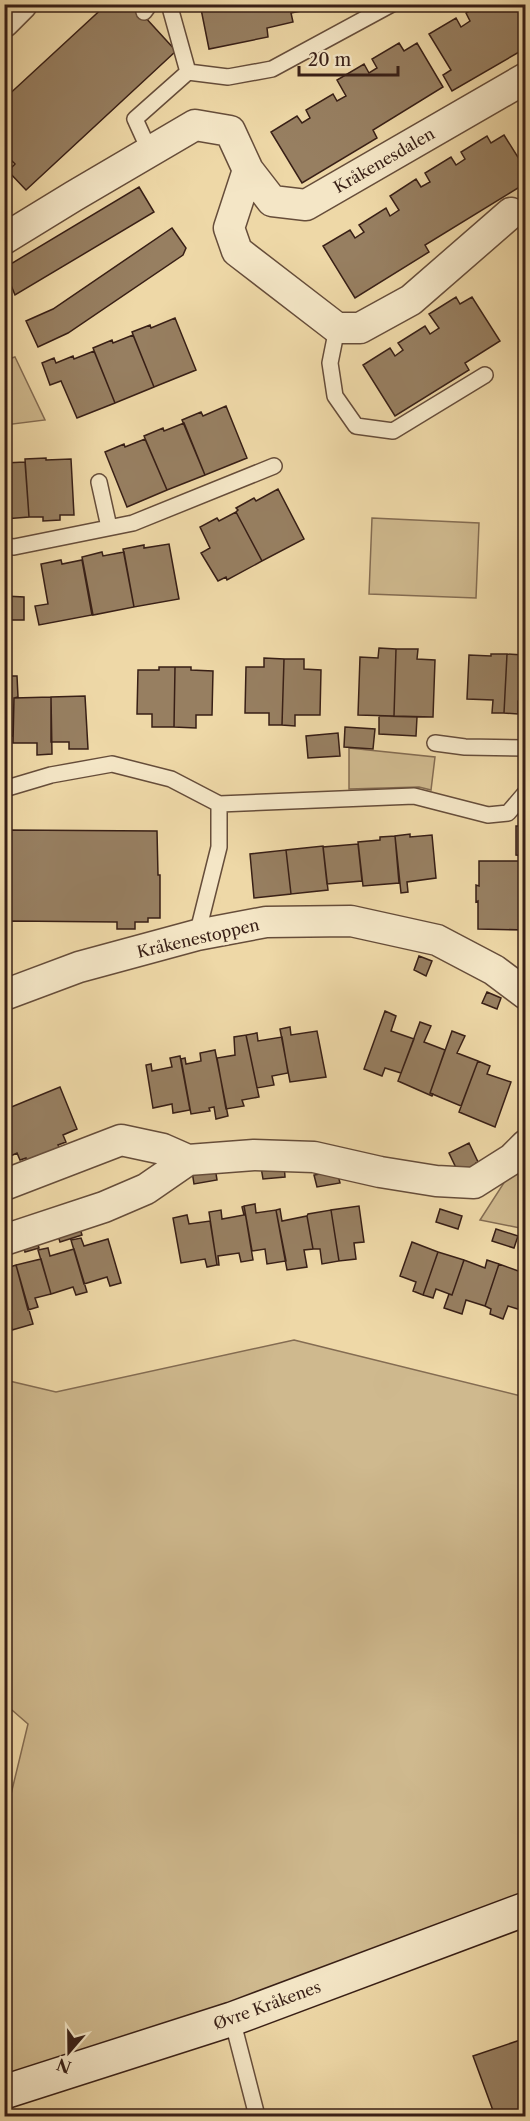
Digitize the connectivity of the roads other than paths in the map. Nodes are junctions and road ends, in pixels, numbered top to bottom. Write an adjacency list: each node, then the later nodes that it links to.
1 (22, 4): 4 (street)
2 (172, 4): 5 (lane)
3 (392, 4): 5 (lane)
4 (4, 22)
5 (188, 72): 7 (lane)
6 (525, 78): 8 (street, Kråkenesdalen)
7 (150, 152): 8 (street, Kråkenesdalen); 10 (street, Kråkenesdalen)
8 (248, 170): 11 (street)
9 (511, 213): 11 (street)
10 (4, 239)
11 (337, 328): 12 (lane)
12 (485, 375)
13 (274, 466): 15 (lane)
14 (99, 482): 15 (lane)
15 (109, 527): 16 (lane)
16 (4, 546)
17 (435, 743): 18 (lane)
18 (525, 748)
19 (4, 789): 21 (lane)
20 (525, 792): 21 (lane)
21 (219, 804): 22 (lane)
22 (197, 935): 23 (street, Kråkenestoppen); 24 (street, Kråkenestoppen)
23 (525, 994)
24 (4, 995)
25 (525, 1145): 26 (street)
26 (188, 1160): 27 (street); 28 (street)
27 (4, 1185)
28 (4, 1240)
29 (525, 1909): 30 (main road, Øvre Kråkenes)
30 (232, 2019): 31 (main road, Øvre Kråkenes); 32 (lane)
31 (4, 2092)
32 (257, 2116)

